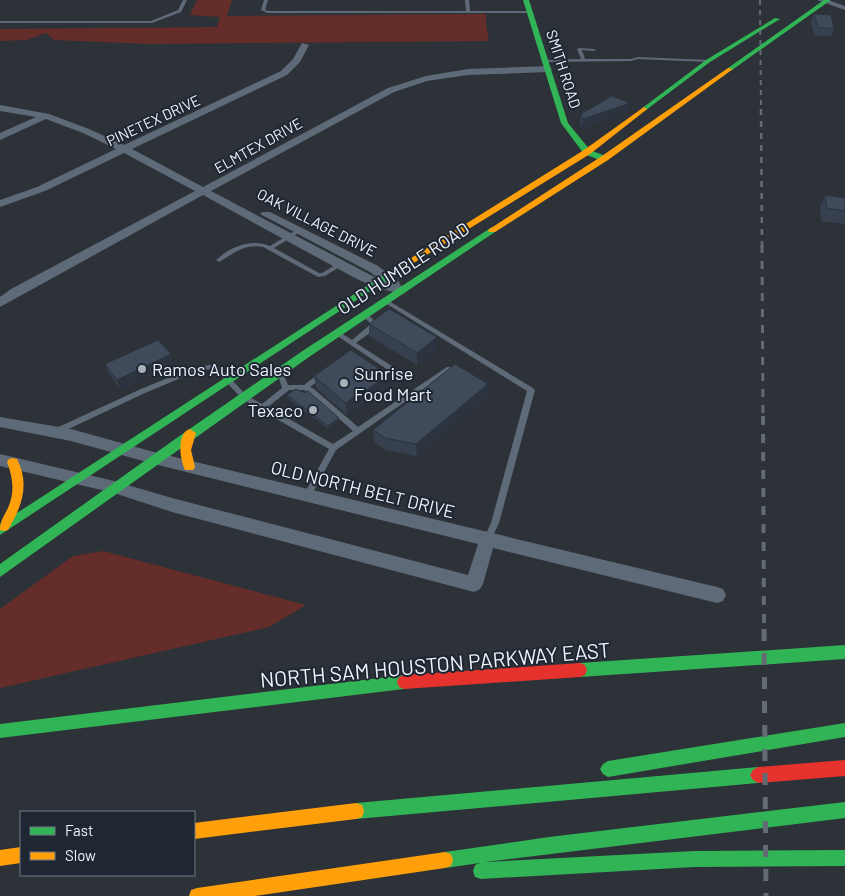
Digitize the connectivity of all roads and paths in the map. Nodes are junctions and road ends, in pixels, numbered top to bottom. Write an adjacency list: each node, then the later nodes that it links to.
1 (185, 0): 10 (lane)
2 (266, 0): 8 (lane)
3 (467, 0): 8 (lane)
4 (526, 0): 9 (main road, SMITH ROAD)
5 (825, 0): 6 (street); 16 (main road, OLD HUMBLE ROAD)
6 (845, 8)
7 (790, 10): 14 (main road, OLD HUMBLE ROAD)
8 (468, 12): 9 (lane)
9 (530, 12): 15 (main road, SMITH ROAD)
10 (0, 22)
11 (305, 45): 22 (street, PINETEX DRIVE)
12 (594, 50): 13 (lane)
13 (583, 60): 14 (lane); 15 (lane)
14 (708, 60): 16 (main road); 17 (main road, OLD HUMBLE ROAD)
15 (547, 65): 23 (main road, SMITH ROAD); 25 (street, ELMTEX DRIVE)
16 (732, 68): 18 (main road, OLD HUMBLE ROAD)
17 (687, 76): 18 (main road); 23 (main road, OLD HUMBLE ROAD)
18 (711, 84): 24 (main road, OLD HUMBLE ROAD)
19 (0, 108): 20 (street, OAK VILLAGE DRIVE)
20 (46, 116): 21 (street); 22 (street, OAK VILLAGE DRIVE)
21 (0, 137)
22 (124, 150): 25 (street, OAK VILLAGE DRIVE); 26 (street, PINETEX DRIVE)
23 (587, 152): 24 (main road); 27 (main road, OLD HUMBLE ROAD)
24 (605, 158): 28 (main road, OLD HUMBLE ROAD)
25 (209, 189): 29 (street, OAK VILLAGE DRIVE); 30 (street, OAK VILLAGE DRIVE); 37 (street, ELMTEX DRIVE)
26 (0, 204)
27 (493, 208): 28 (main road); 34 (main road, OLD HUMBLE ROAD)
28 (511, 218): 35 (main road, OLD HUMBLE ROAD)
29 (298, 230): 30 (lane); 34 (street, OAK VILLAGE DRIVE)
30 (288, 237): 31 (lane); 33 (street, OAK VILLAGE DRIVE)
31 (269, 249): 32 (lane); 33 (lane)
32 (219, 260)
33 (339, 265): 34 (street, OAK VILLAGE DRIVE)
34 (381, 280): 35 (street, OAK VILLAGE DRIVE); 45 (main road, OLD HUMBLE ROAD)
35 (401, 290): 36 (main road, OLD HUMBLE ROAD)
36 (384, 300): 38 (main road, OLD HUMBLE ROAD); 63 (lane)
37 (0, 303)
38 (364, 314): 39 (main road, OLD HUMBLE ROAD); 40 (lane)
39 (336, 333): 40 (lane); 44 (main road, OLD HUMBLE ROAD)
40 (352, 343): 43 (lane)
41 (331, 369): 47 (lane)
42 (448, 369): 51 (lane)
43 (393, 370)
44 (280, 372): 46 (lane); 48 (main road, OLD HUMBLE ROAD)
45 (228, 380): 48 (lane); 52 (lane); 55 (main road, OLD HUMBLE ROAD)
46 (286, 387): 47 (lane); 49 (lane)
47 (304, 388): 51 (lane)
48 (244, 397): 49 (lane); 53 (main road, OLD HUMBLE ROAD)
49 (262, 408): 54 (lane)
50 (0, 422): 52 (street, OLD NORTH BELT DRIVE)
51 (358, 431): 54 (lane)
52 (55, 432): 55 (street, OLD NORTH BELT DRIVE)
53 (190, 433): 56 (main road, OLD HUMBLE ROAD); 58 (main road)
54 (333, 448): 61 (lane)
55 (124, 450): 56 (street, OLD NORTH BELT DRIVE); 59 (main road, OLD HUMBLE ROAD)
56 (154, 458): 58 (street, OLD NORTH BELT DRIVE); 60 (main road, OLD HUMBLE ROAD)
57 (7, 461): 59 (street); 62 (main road)
58 (189, 467): 61 (street, OLD NORTH BELT DRIVE)
59 (81, 478): 60 (street); 62 (main road, OLD HUMBLE ROAD)
60 (114, 487): 63 (street); 64 (main road, OLD HUMBLE ROAD)
61 (307, 496): 63 (street, OLD NORTH BELT DRIVE)
62 (2, 529)
63 (487, 540): 65 (street, OLD NORTH BELT DRIVE)
64 (0, 571)
65 (716, 595)
66 (845, 652): 68 (main road, NORTH SAM HOUSTON PARKWAY EAST)
67 (845, 730): 70 (main road)
68 (0, 731)
69 (845, 768): 73 (main road)
70 (593, 772)
71 (515, 784): 73 (main road)
72 (845, 810): 80 (main road)
73 (283, 819): 74 (main road)
74 (195, 831)
75 (20, 855): 76 (main road)
76 (0, 858)
77 (845, 858): 78 (main road)
78 (470, 871)
79 (441, 873): 80 (main road)
80 (305, 880): 81 (main road)
81 (197, 896)

